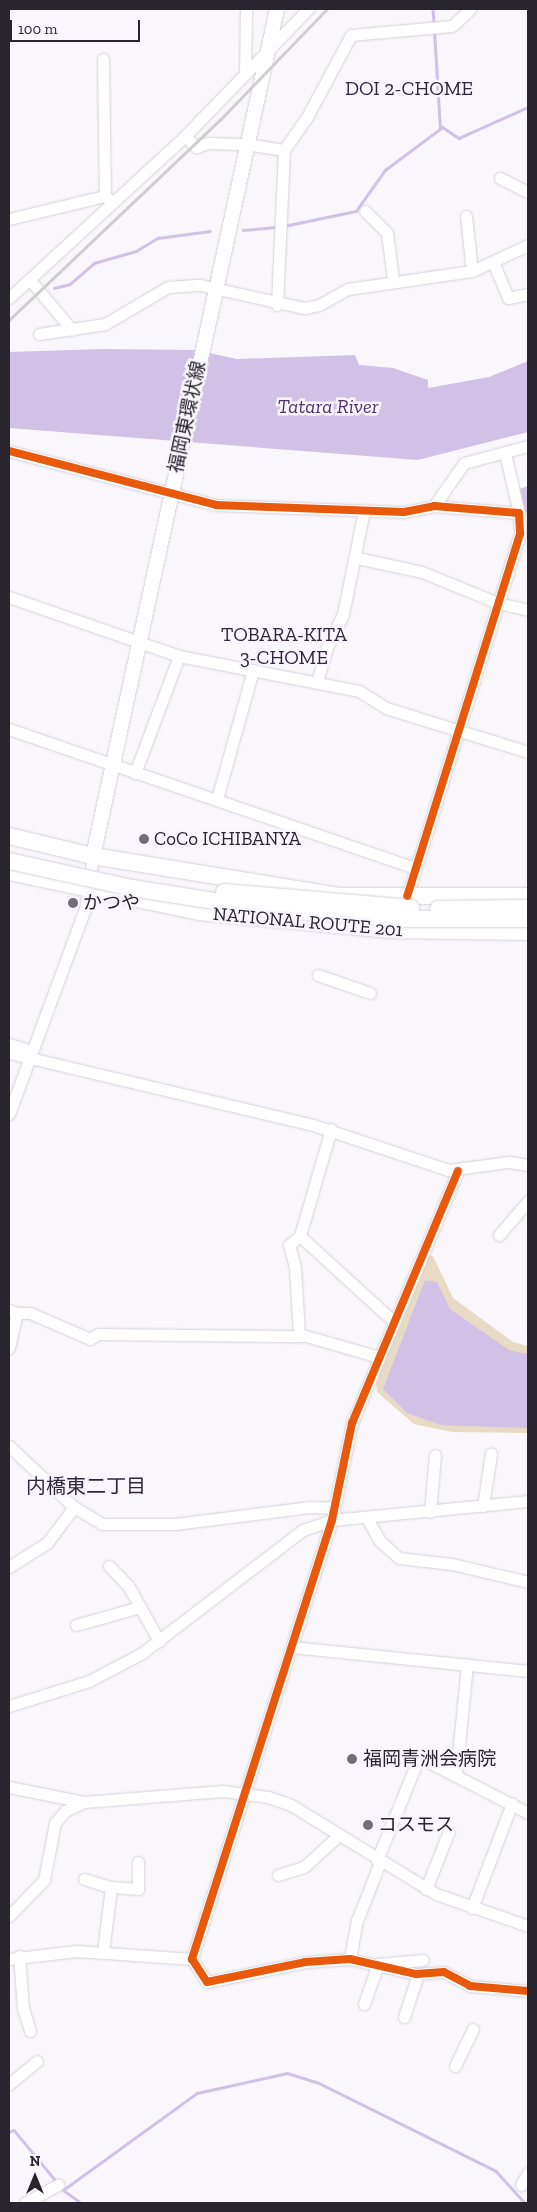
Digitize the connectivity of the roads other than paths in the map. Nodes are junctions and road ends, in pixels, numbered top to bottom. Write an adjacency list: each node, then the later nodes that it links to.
1 (246, 9): 7 (street)
2 (277, 9): 5 (main road, 福岡東環状線)
3 (308, 9): 5 (street)
4 (470, 9): 10 (street)
5 (267, 51): 7 (street); 9 (main road, 福岡東環状線)
6 (103, 59): 13 (street)
7 (245, 74): 8 (street)
8 (185, 136): 9 (street); 14 (street)
9 (246, 144): 10 (street); 23 (main road, 福岡東環状線)
10 (284, 150): 26 (street)
11 (500, 178): 12 (street)
12 (528, 192)
13 (105, 196): 14 (street); 17 (street)
14 (114, 204): 22 (street)
15 (365, 211): 21 (street)
16 (466, 216): 20 (street)
17 (9, 219)
18 (528, 245): 19 (street)
19 (493, 262): 20 (street); 24 (street)
20 (472, 271): 21 (street)
21 (393, 279): 26 (street)
22 (30, 280): 25 (street); 27 (street)
23 (216, 288): 26 (street); 27 (street); 33 (main road, 福岡東環状線)
24 (528, 294)
25 (9, 298)
26 (277, 305)
27 (72, 330): 28 (street)
28 (39, 334)
29 (528, 446): 31 (street)
30 (12, 452): 32 (street); 33 (street)
31 (505, 453): 34 (street); 36 (street)
32 (9, 464)
33 (171, 492): 35 (street); 41 (main road, 福岡東環状線)
34 (434, 506): 35 (street); 36 (street)
35 (364, 511): 37 (street)
36 (519, 513): 39 (street)
37 (357, 558): 39 (street); 44 (street)
38 (9, 597): 41 (street)
39 (498, 604): 40 (street); 46 (street)
40 (528, 610)
41 (139, 644): 42 (street); 48 (main road, 福岡東環状線)
42 (179, 656): 43 (street); 49 (street)
43 (253, 670): 44 (street); 50 (street)
44 (318, 682): 46 (street)
45 (9, 729): 48 (street)
46 (459, 729): 47 (street); 55 (street)
47 (528, 752)
48 (111, 765): 49 (street); 53 (main road, 福岡東環状線)
49 (135, 773): 50 (street)
50 (217, 799): 55 (street)
51 (9, 836): 53 (highway, NATIONAL ROUTE 201)
52 (9, 849): 60 (highway, bridge)
53 (93, 856): 57 (street); 58 (highway, NATIONAL ROUTE 201)
54 (9, 861): 61 (highway, bridge)
55 (414, 868): 58 (street)
56 (9, 872): 57 (highway, NATIONAL ROUTE 201)
57 (90, 891): 62 (highway, NATIONAL ROUTE 201); 67 (street)
58 (407, 896): 59 (highway, NATIONAL ROUTE 201)
59 (528, 896)
60 (528, 908)
61 (528, 919)
62 (528, 932)
63 (318, 975): 64 (street)
64 (370, 993)
65 (9, 1044): 67 (street)
66 (9, 1053): 67 (street)
67 (30, 1055): 68 (street); 69 (street)
68 (9, 1114)
69 (331, 1129): 71 (street); 74 (street)
70 (528, 1165): 71 (street)
71 (458, 1171): 76 (street)
72 (528, 1202): 73 (street)
73 (499, 1235)
74 (300, 1236): 76 (street); 77 (street)
75 (13, 1311): 77 (street); 78 (street)
76 (393, 1321): 79 (street)
77 (302, 1336): 79 (street)
78 (9, 1348)
79 (379, 1357): 86 (street)
80 (9, 1446): 85 (street)
81 (491, 1454): 84 (street)
82 (435, 1455): 87 (street)
83 (528, 1502): 84 (street)
84 (484, 1506): 87 (street)
85 (74, 1507): 86 (street); 91 (street)
86 (334, 1508): 89 (street)
87 (430, 1512): 88 (street)
88 (367, 1518): 89 (street); 92 (street)
89 (332, 1520): 95 (street); 96 (street)
90 (109, 1566): 93 (street)
91 (9, 1567)
92 (528, 1582)
93 (140, 1606): 94 (street); 95 (street)
94 (76, 1624)
95 (159, 1640): 99 (street)
96 (292, 1647): 97 (street); 102 (street)
97 (467, 1665): 98 (street); 100 (street)
98 (528, 1671)
99 (9, 1706)
100 (456, 1775): 104 (street); 108 (street)
101 (9, 1786): 103 (street)
102 (245, 1791): 103 (street); 107 (street); 119 (street)
103 (84, 1802): 115 (street)
104 (512, 1803): 105 (street); 114 (street)
105 (528, 1813)
106 (449, 1831): 113 (street)
107 (339, 1836): 108 (street); 110 (street)
108 (379, 1861): 113 (street); 120 (street)
109 (138, 1862): 112 (street)
110 (278, 1875)
111 (84, 1879): 112 (street)
112 (111, 1887): 117 (street)
113 (426, 1889): 114 (street)
114 (472, 1908): 116 (street)
115 (9, 1916)
116 (528, 1926)
117 (103, 1952): 118 (street); 119 (street)
118 (14, 1957): 128 (street)
119 (192, 1959): 120 (street)
120 (350, 1959): 122 (street)
121 (423, 1960): 122 (street)
122 (378, 1964): 123 (street); 125 (street)
123 (418, 1974): 124 (street); 126 (street)
124 (528, 1991)
125 (364, 2004)
126 (404, 2017)
127 (473, 2030): 130 (street)
128 (30, 2031)
129 (37, 2061): 131 (street)
130 (455, 2066)
131 (9, 2084)
132 (528, 2173): 134 (street)
133 (58, 2185): 135 (street)
134 (521, 2185)
135 (25, 2203)

